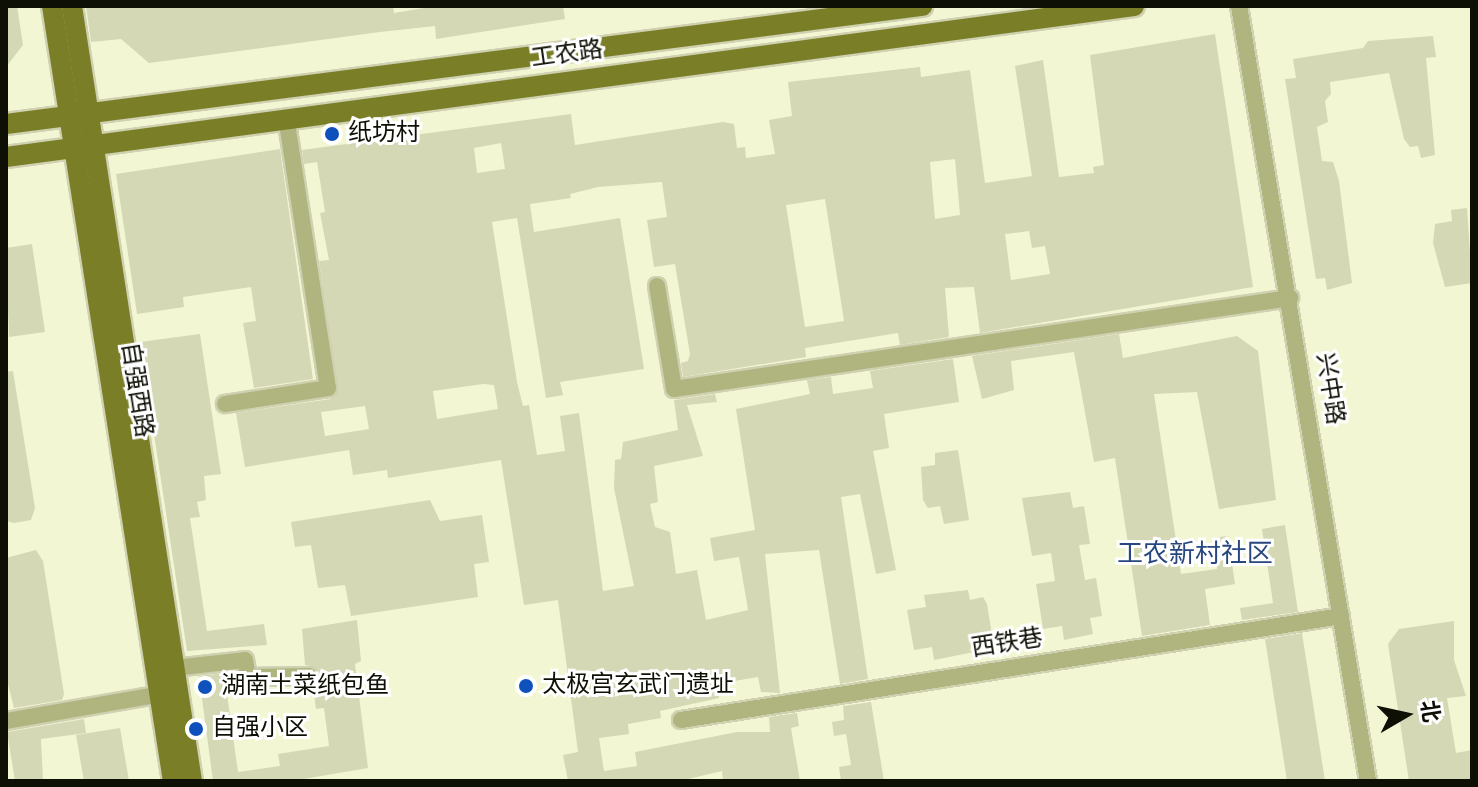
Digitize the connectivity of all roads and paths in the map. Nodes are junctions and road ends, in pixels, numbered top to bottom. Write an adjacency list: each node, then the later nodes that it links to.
1 (52, 6): 7 (main road, 自强西路)
2 (72, 6): 6 (main road, 自强西路)
3 (922, 6): 6 (main road, 工农路)
4 (1134, 6): 8 (main road, 工农路)
5 (1239, 6): 13 (street, 兴中路)
6 (88, 115): 7 (main road, 工农路); 10 (main road, 自强西路)
7 (67, 117): 9 (main road, 工农路); 10 (main road, 自强西路)
8 (286, 118): 10 (main road, 工农路); 14 (street)
9 (6, 124)
10 (81, 146): 11 (main road, 工农路); 16 (main road, 自强西路); 18 (main road, 自强西路)
11 (6, 157)
12 (657, 286): 13 (street)
13 (1290, 298): 15 (street, 兴中路)
14 (225, 404)
15 (1341, 616): 19 (street, 西铁巷); 23 (street, 兴中路)
16 (174, 668): 17 (street); 18 (main road, 自强西路)
17 (309, 676)
18 (169, 693): 20 (street); 21 (main road, 自强西路); 22 (main road, 自强西路)
19 (681, 720)
20 (6, 721)
21 (173, 781)
22 (192, 781)
23 (1368, 781)

